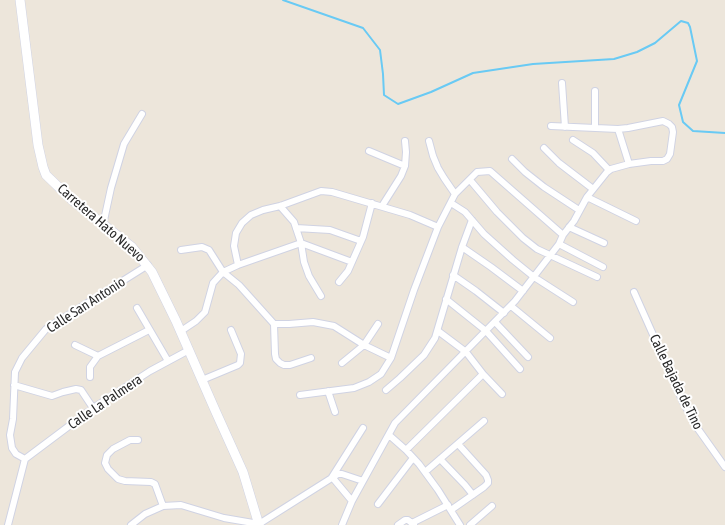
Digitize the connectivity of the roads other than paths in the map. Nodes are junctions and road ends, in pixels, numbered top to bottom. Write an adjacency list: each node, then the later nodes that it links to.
1 (20, 0): 29 (main road, Carretera Hato Nuevo)
2 (562, 83): 6 (street)
3 (595, 91): 7 (street)
4 (142, 114): 29 (street)
5 (551, 126): 6 (street)
6 (565, 127): 7 (street)
7 (595, 128): 8 (street)
8 (618, 129): 15 (street); 15 (street)
9 (572, 140): 17 (street)
10 (405, 141): 16 (street)
11 (429, 141): 20 (street)
12 (544, 148): 19 (street)
13 (369, 151): 16 (street)
14 (512, 159): 26 (street)
15 (629, 164): 17 (street)
16 (405, 166): 25 (street)
17 (609, 170): 19 (street)
18 (470, 180): 20 (street); 33 (street); 40 (street)
19 (593, 189): 21 (street)
20 (456, 194): 23 (street)
21 (587, 197): 26 (street); 28 (street)
22 (372, 203): 24 (street); 25 (street); 34 (street)
23 (451, 203): 27 (street); 30 (street)
24 (280, 206): 31 (street); 43 (street)
25 (382, 206): 30 (street)
26 (579, 210): 32 (street)
27 (472, 220): 38 (street); 47 (street)
28 (636, 221)
29 (104, 225): 42 (main road, Carretera Hato Nuevo)
30 (438, 227): 74 (street)
31 (296, 228): 34 (street); 35 (street)
32 (569, 228): 33 (street); 36 (street)
33 (563, 235): 37 (street)
34 (361, 241): 41 (street)
35 (301, 243): 41 (street); 43 (street); 52 (street)
36 (604, 243)
37 (559, 244): 40 (street); 44 (street)
38 (462, 247): 46 (street); 50 (street)
39 (181, 250): 45 (street)
40 (550, 255): 47 (street); 48 (street)
41 (352, 262): 49 (street)
42 (148, 265): 64 (main road, Carretera Hato Nuevo); 81 (street, Calle San Antonio)
43 (238, 265): 45 (street)
44 (603, 267)
45 (223, 272): 59 (street); 64 (street)
46 (453, 275): 53 (street); 57 (street)
47 (534, 277): 50 (street); 54 (street)
48 (597, 277)
49 (339, 282)
50 (523, 292): 55 (street)
51 (634, 292): 97 (street, Calle Bajada de Tino)
52 (321, 296)
53 (446, 299): 63 (street); 65 (street)
54 (573, 302)
55 (511, 306): 57 (street); 66 (street)
56 (138, 308): 61 (street)
57 (504, 313): 58 (street)
58 (495, 322): 65 (street); 72 (street)
59 (274, 324): 68 (street); 73 (street)
60 (378, 324): 68 (street)
61 (149, 330): 71 (street); 75 (street)
62 (231, 330): 80 (street)
63 (438, 330): 70 (street); 82 (street)
64 (181, 331): 69 (main road, Carretera Hato Nuevo)
65 (486, 331): 70 (street); 77 (street)
66 (550, 338)
67 (74, 345): 71 (street)
68 (364, 345): 74 (street); 76 (street)
69 (189, 350): 75 (street, Calle La Palmera); 80 (main road, Carretera Hato Nuevo)
70 (466, 352): 78 (street); 90 (street)
71 (98, 356): 79 (street)
72 (528, 357)
73 (311, 358)
74 (391, 358): 83 (street)
75 (168, 361): 86 (street, Calle La Palmera)
76 (342, 363)
77 (520, 369)
78 (483, 374): 84 (street); 93 (street)
79 (90, 377)
80 (202, 380): 107 (main road, Carretera Hato Nuevo)
81 (14, 385): 86 (street); 95 (street, Calle San Antonio)
82 (386, 390)
83 (328, 391): 85 (street); 87 (street)
84 (502, 394)
85 (300, 395)
86 (93, 408): 95 (street, Calle La Palmera)
87 (335, 412)
88 (484, 421): 92 (street)
89 (363, 428): 99 (street)
90 (389, 435): 93 (street); 100 (street)
91 (138, 440): 104 (street)
92 (458, 444): 96 (street); 101 (street)
93 (406, 450): 94 (street)
94 (413, 458): 98 (street); 103 (street)
95 (25, 459): 109 (street)
96 (440, 459): 98 (street); 101 (street)
97 (725, 467)
98 (426, 472): 106 (street)
99 (332, 477): 100 (street); 102 (street); 107 (street)
100 (363, 481): 102 (street)
101 (473, 495): 106 (street)
102 (352, 501): 111 (street)
103 (378, 504)
104 (163, 506): 107 (street); 110 (street)
105 (492, 506): 114 (street)
106 (449, 508): 108 (street); 113 (street)
107 (259, 524)
108 (413, 524): 112 (street)
109 (8, 525)
110 (131, 525)
111 (342, 525)
112 (398, 525)
113 (460, 525)
114 (470, 525)

